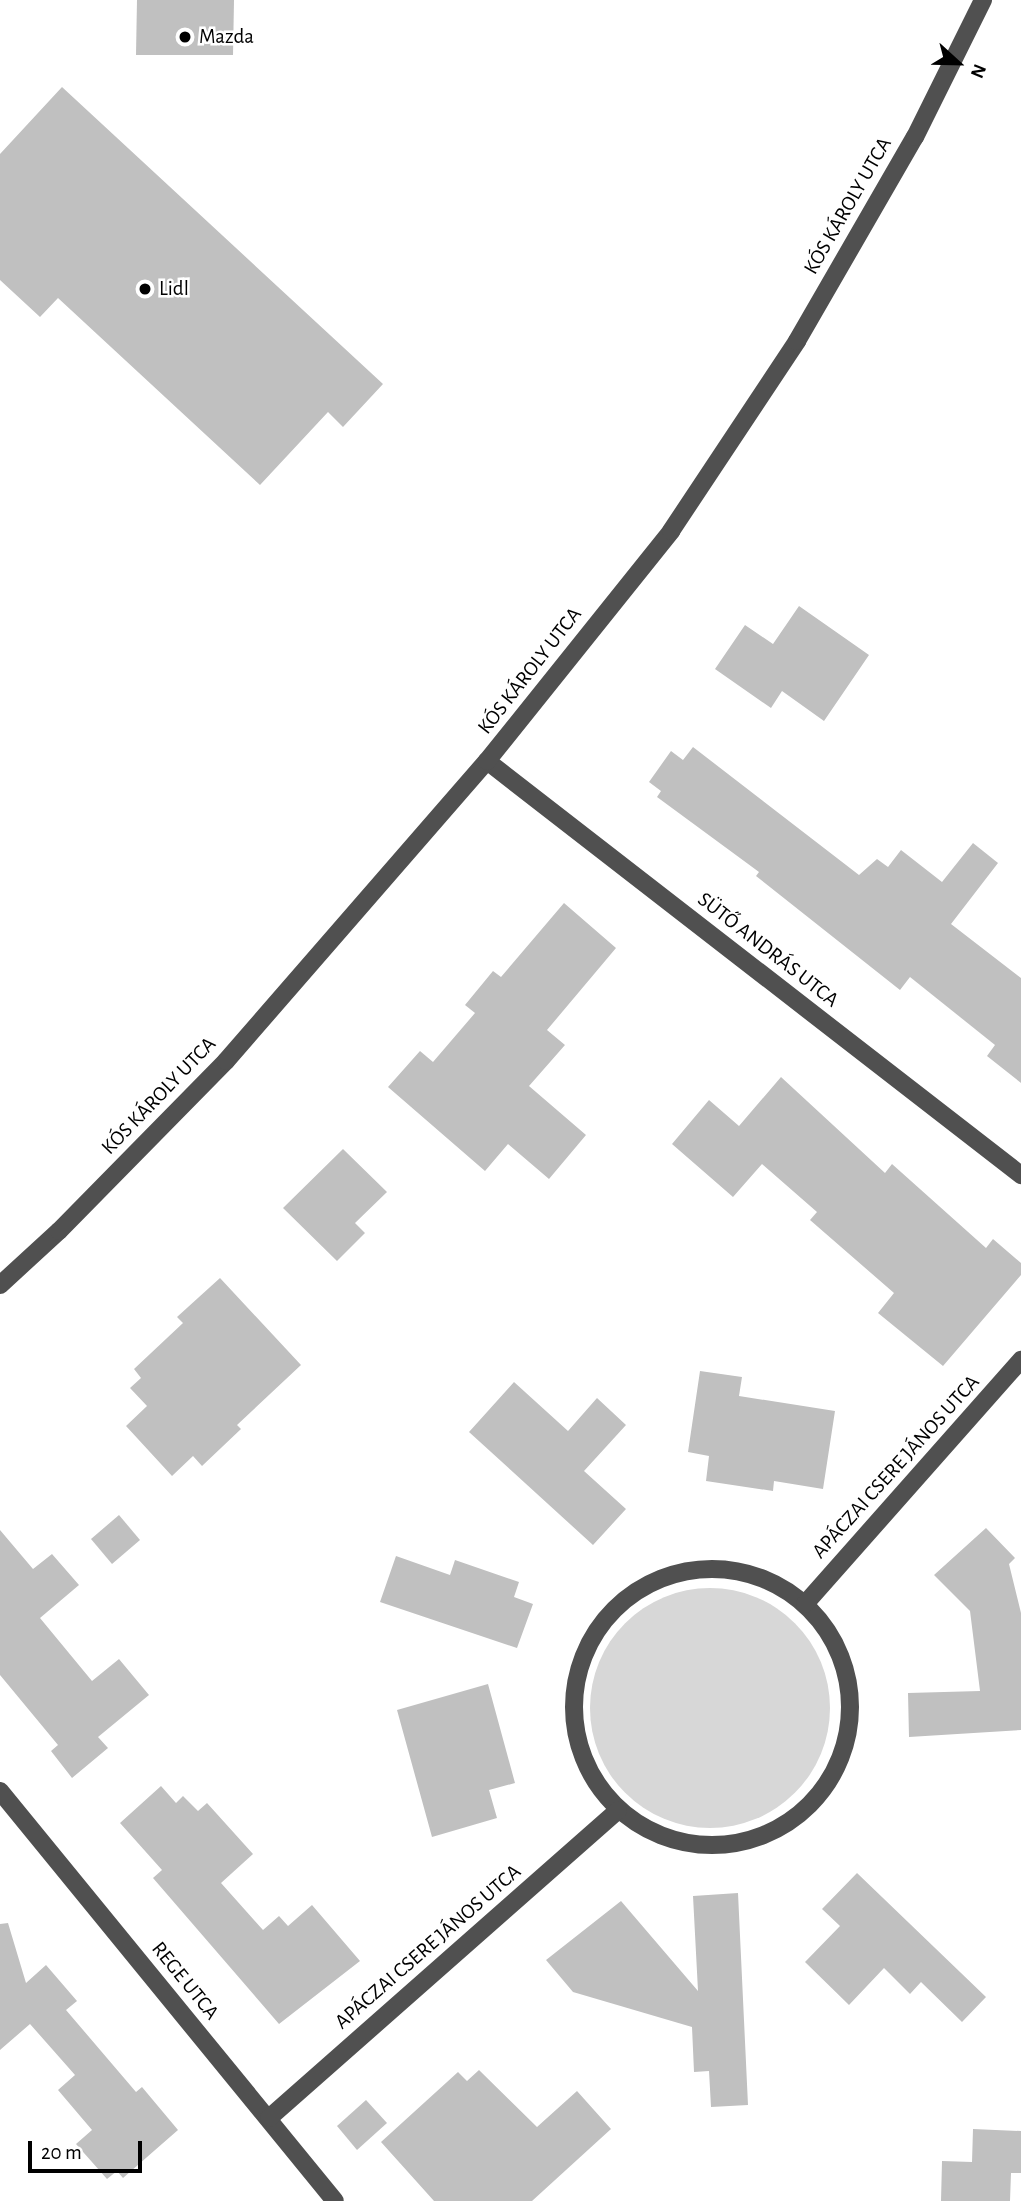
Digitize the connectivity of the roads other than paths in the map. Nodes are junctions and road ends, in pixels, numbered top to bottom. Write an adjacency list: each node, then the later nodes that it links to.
1 (983, 0): 2 (street, KÓS KÁROLY UTCA)
2 (487, 761): 3 (street, SÜTŐ ANDRÁS UTCA); 4 (street, KÓS KÁROLY UTCA)
3 (1021, 1175)
4 (0, 1285)
5 (1021, 1360): 6 (street, APÁCZAI CSERE JÁNOS UTCA)
6 (805, 1604): 8 (street); 8 (street)
7 (0, 1791): 9 (street, REGE UTCA)
8 (618, 1810): 9 (street, APÁCZAI CSERE JÁNOS UTCA)
9 (269, 2118): 10 (street, REGE UTCA)
10 (335, 2201)

